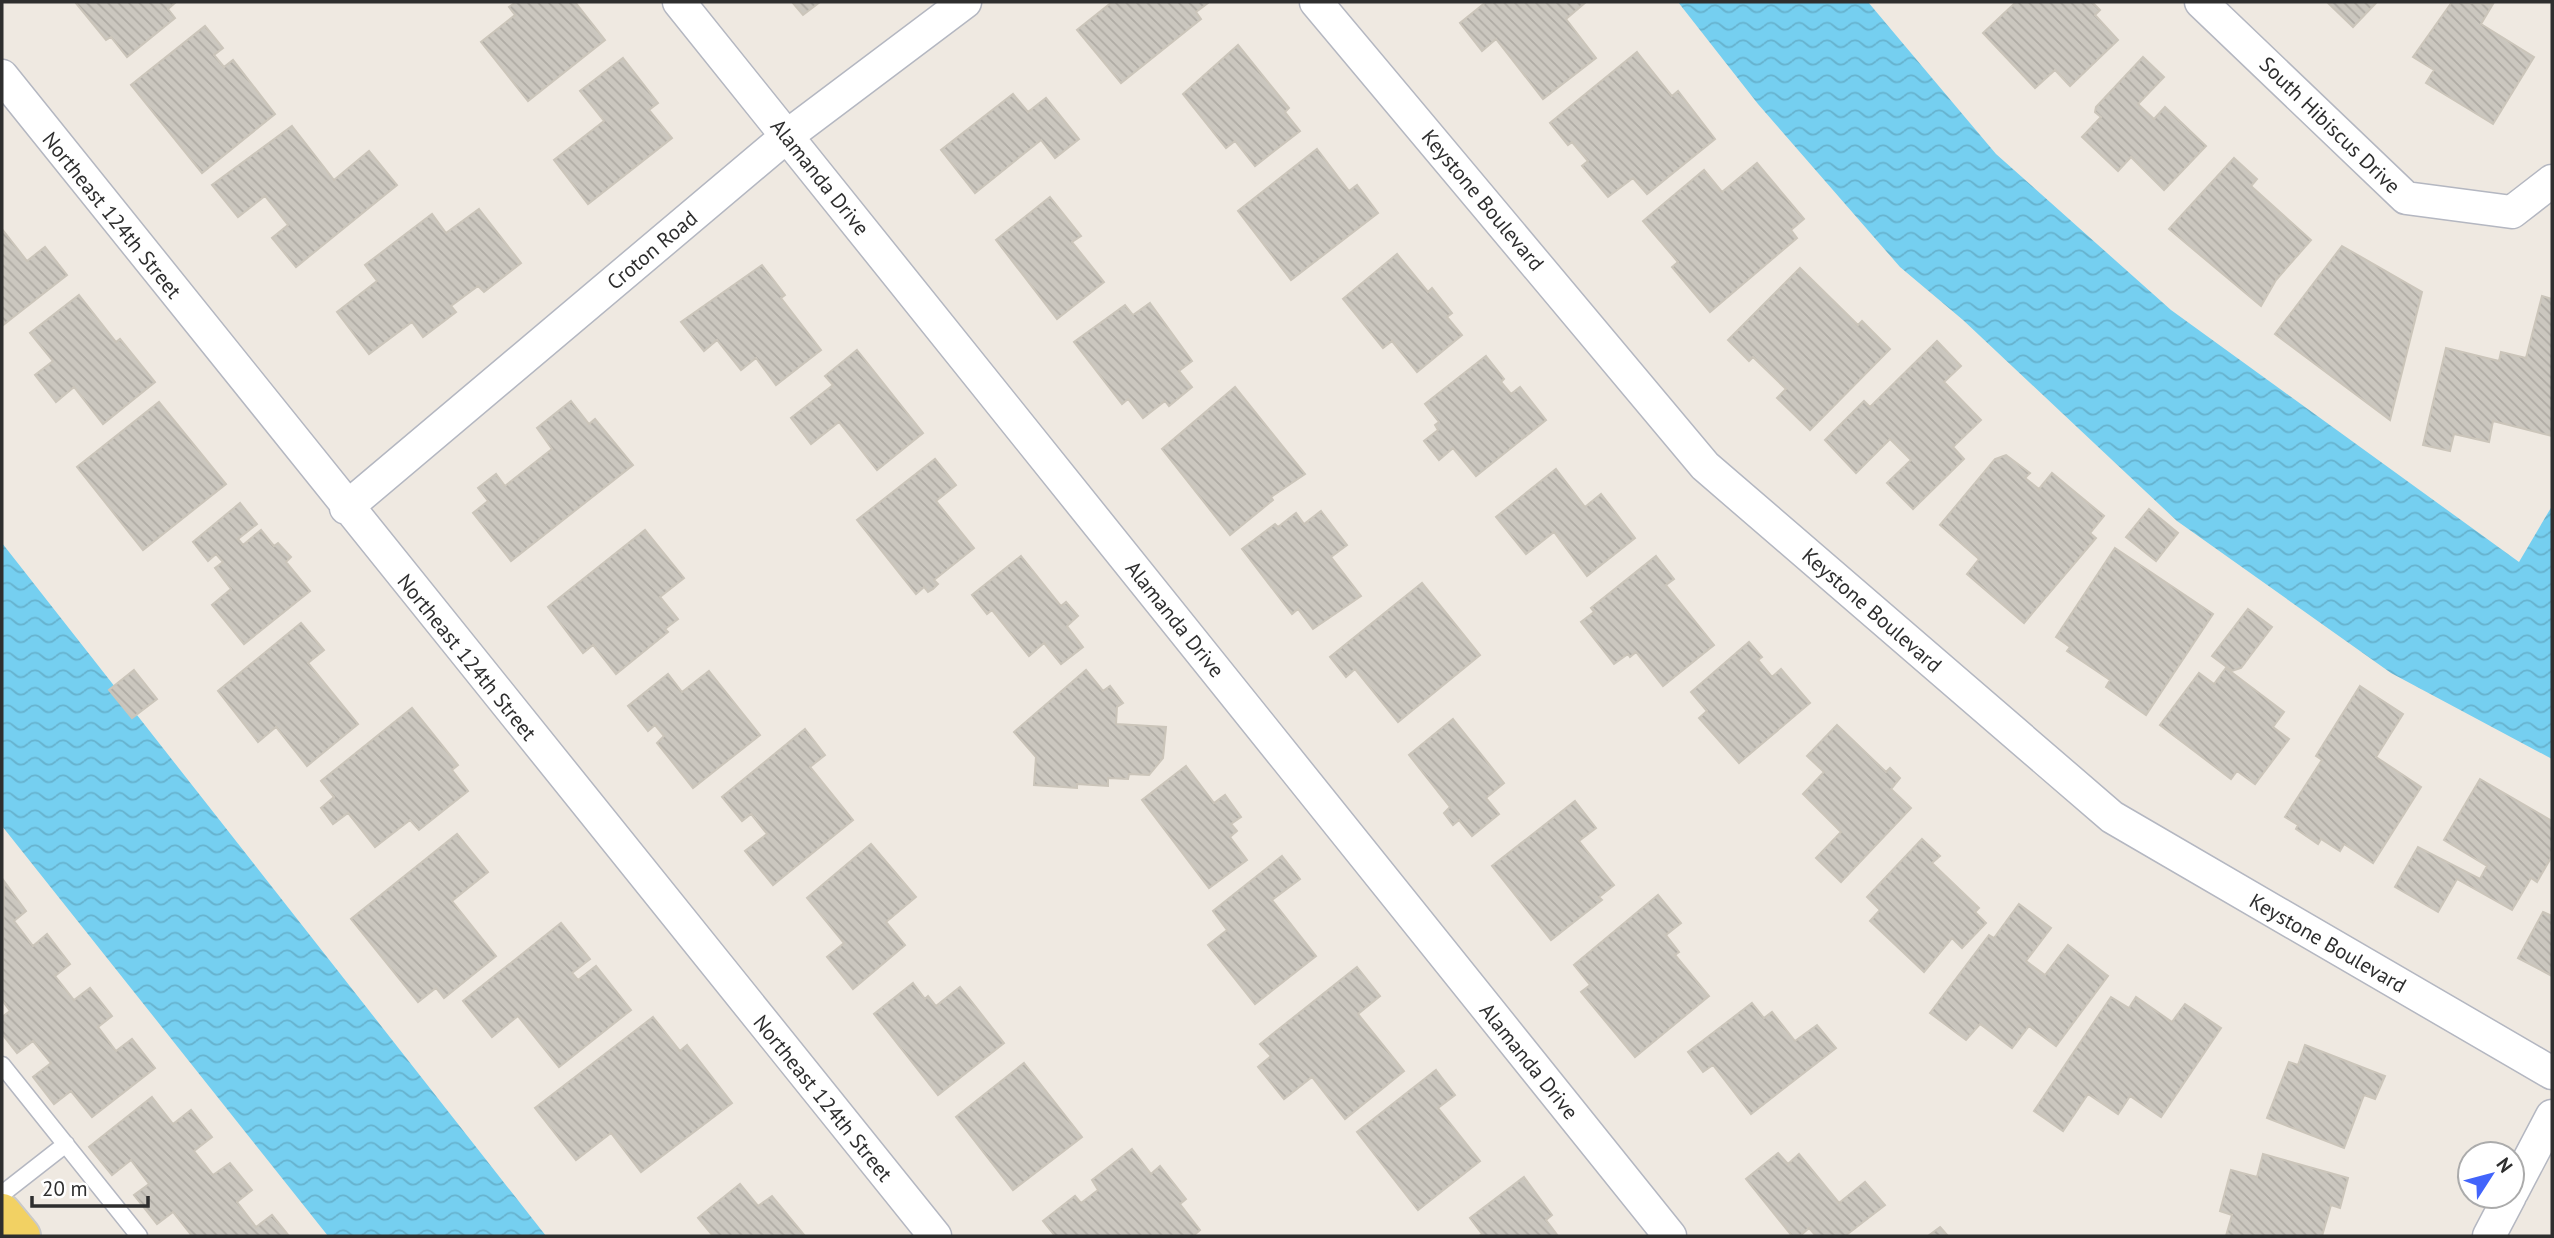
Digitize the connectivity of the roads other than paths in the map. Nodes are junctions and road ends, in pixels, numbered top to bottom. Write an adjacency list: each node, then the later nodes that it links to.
1 (679, 2): 6 (street, Alamanda Drive)
2 (965, 2): 6 (street, Croton Road)
3 (1316, 2): 10 (street, Keystone Boulevard)
4 (2201, 2): 7 (street, South Hibiscus Drive)
5 (2, 76): 8 (street, Northeast 124th Street)
6 (788, 136): 8 (street, Croton Road); 20 (street, Alamanda Drive)
7 (2552, 181)
8 (346, 508): 19 (street, Northeast 124th Street)
9 (2, 1065): 12 (lane)
10 (2552, 1073)
11 (2552, 1116): 13 (street)
12 (66, 1144): 14 (lane); 18 (lane)
13 (2526, 1165)
14 (2, 1195)
15 (2503, 1210): 21 (street)
16 (2, 1213): 17 (main road)
17 (20, 1236)
18 (139, 1236)
19 (935, 1236)
20 (1670, 1236)
21 (2489, 1236)

